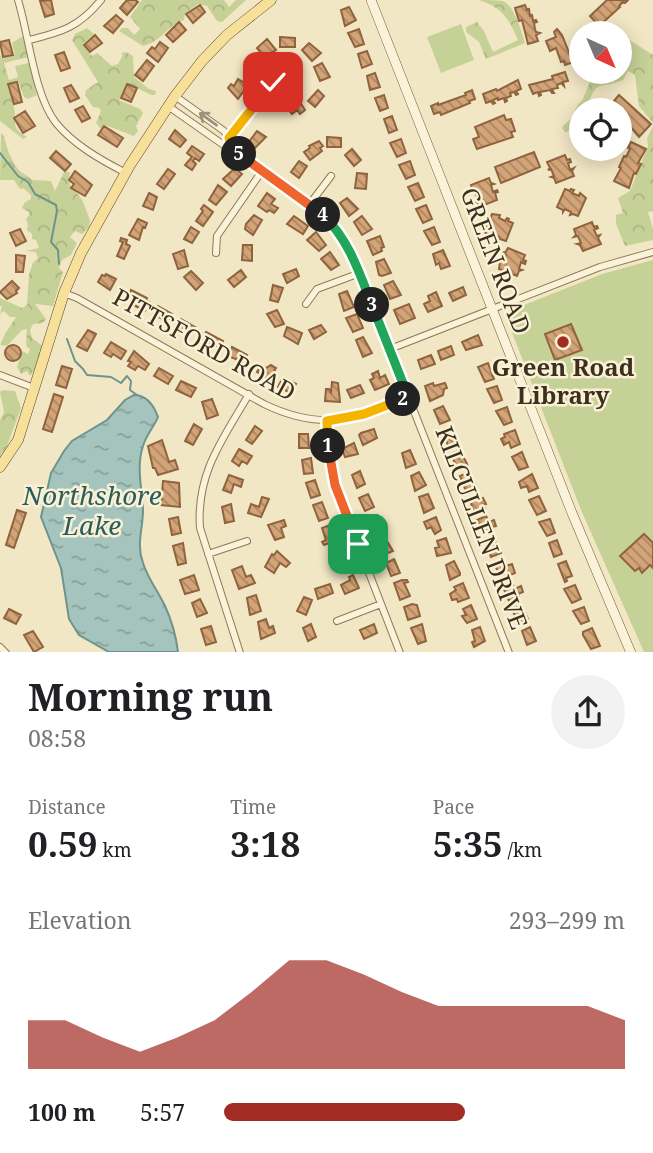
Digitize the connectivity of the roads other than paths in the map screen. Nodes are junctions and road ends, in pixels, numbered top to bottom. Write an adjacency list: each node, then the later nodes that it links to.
1 (18, 0): 5 (street)
2 (101, 0): 5 (street)
3 (371, 0): 21 (street, GREEN ROAD)
4 (270, 1): 7 (main road)
5 (29, 40): 13 (street)
6 (287, 76): 9 (street)
7 (175, 96): 8 (main road); 9 (street, one-way to 7)
8 (168, 106): 10 (street, KILCULLEN DRIVE); 13 (main road)
9 (229, 138): 10 (street); 11 (street)
10 (223, 145): 11 (street, KILCULLEN DRIVE)
11 (233, 149): 12 (street, KILCULLEN DRIVE)
12 (262, 171): 15 (street, KILCULLEN DRIVE); 17 (street)
13 (126, 173): 19 (main road)
14 (331, 176): 15 (street)
15 (309, 205): 18 (street, KILCULLEN DRIVE)
16 (653, 252): 21 (street)
17 (216, 253)
18 (360, 273): 20 (street); 22 (street, KILCULLEN DRIVE)
19 (64, 293): 24 (main road); 25 (street, PITTSFORD ROAD)
20 (306, 304)
21 (493, 309): 22 (street); 36 (street, GREEN ROAD)
22 (390, 349): 26 (street, KILCULLEN DRIVE)
23 (0, 375): 24 (street)
24 (34, 388): 28 (main road)
25 (249, 394): 27 (street, PITTSFORD ROAD); 30 (street)
26 (408, 396): 27 (street, PITTSFORD ROAD); 35 (street, KILCULLEN DRIVE)
27 (327, 421): 31 (street)
28 (0, 467)
29 (247, 541): 30 (street)
30 (208, 554): 33 (street)
31 (381, 604): 32 (street); 34 (street)
32 (337, 621)
33 (240, 652)
34 (400, 652)
35 (509, 652)
36 (631, 652)

